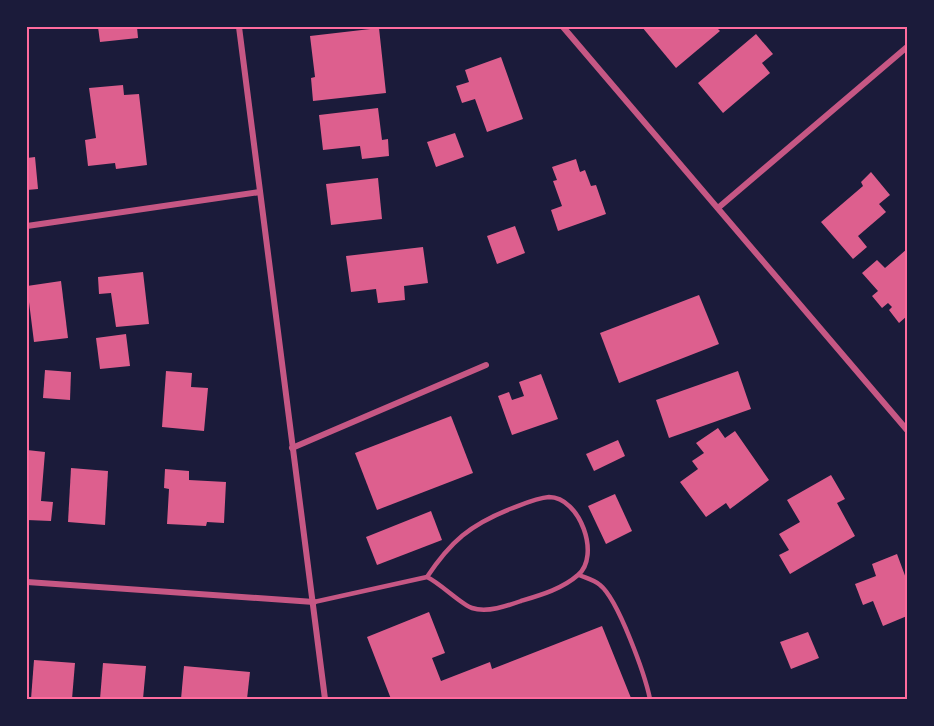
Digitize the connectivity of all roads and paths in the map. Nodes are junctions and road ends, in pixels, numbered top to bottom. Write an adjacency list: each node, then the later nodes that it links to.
1 (239, 27): 4 (street)
2 (562, 27): 5 (street)
3 (907, 47): 5 (street)
4 (260, 192): 6 (street); 9 (street)
5 (718, 207): 8 (street)
6 (27, 226)
7 (486, 365): 9 (street)
8 (907, 430)
9 (292, 448): 13 (street)
10 (579, 575): 11 (lane); 11 (lane); 15 (lane)
11 (427, 577): 13 (lane)
12 (27, 582): 13 (street)
13 (314, 602): 14 (street)
14 (325, 699)
15 (650, 699)

